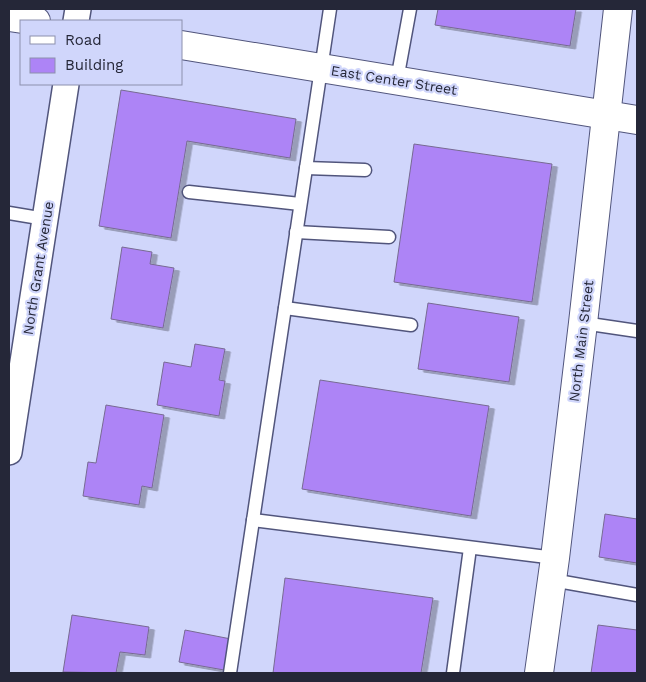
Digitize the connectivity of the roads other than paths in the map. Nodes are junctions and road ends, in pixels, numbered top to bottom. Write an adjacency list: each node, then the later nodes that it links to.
1 (330, 9): 7 (lane)
2 (410, 9): 8 (lane)
3 (618, 9): 10 (main road, North Main Street)
4 (9, 17): 5 (main road)
5 (29, 20)
6 (182, 45): 7 (main road, East Center Street)
7 (321, 68): 8 (main road, East Center Street); 12 (lane)
8 (397, 80): 10 (main road, East Center Street)
9 (66, 85): 17 (street, North Grant Avenue)
10 (607, 116): 11 (main road, East Center Street); 21 (main road, North Main Street)
11 (637, 120)
12 (306, 168): 13 (lane); 15 (lane)
13 (365, 170)
14 (189, 192): 15 (lane)
15 (300, 204): 18 (lane)
16 (9, 213): 17 (lane)
17 (45, 219): 24 (street, North Grant Avenue)
18 (296, 232): 19 (lane); 20 (lane)
19 (389, 237)
20 (285, 308): 22 (lane); 25 (lane)
21 (583, 323): 23 (lane); 27 (main road, North Main Street)
22 (411, 325)
23 (637, 331)
24 (9, 452)
25 (253, 520): 26 (lane); 29 (lane)
26 (470, 548): 27 (lane); 30 (lane)
27 (554, 569): 28 (lane); 31 (main road, North Main Street)
28 (637, 595)
29 (230, 673)
30 (454, 673)
31 (539, 673)

